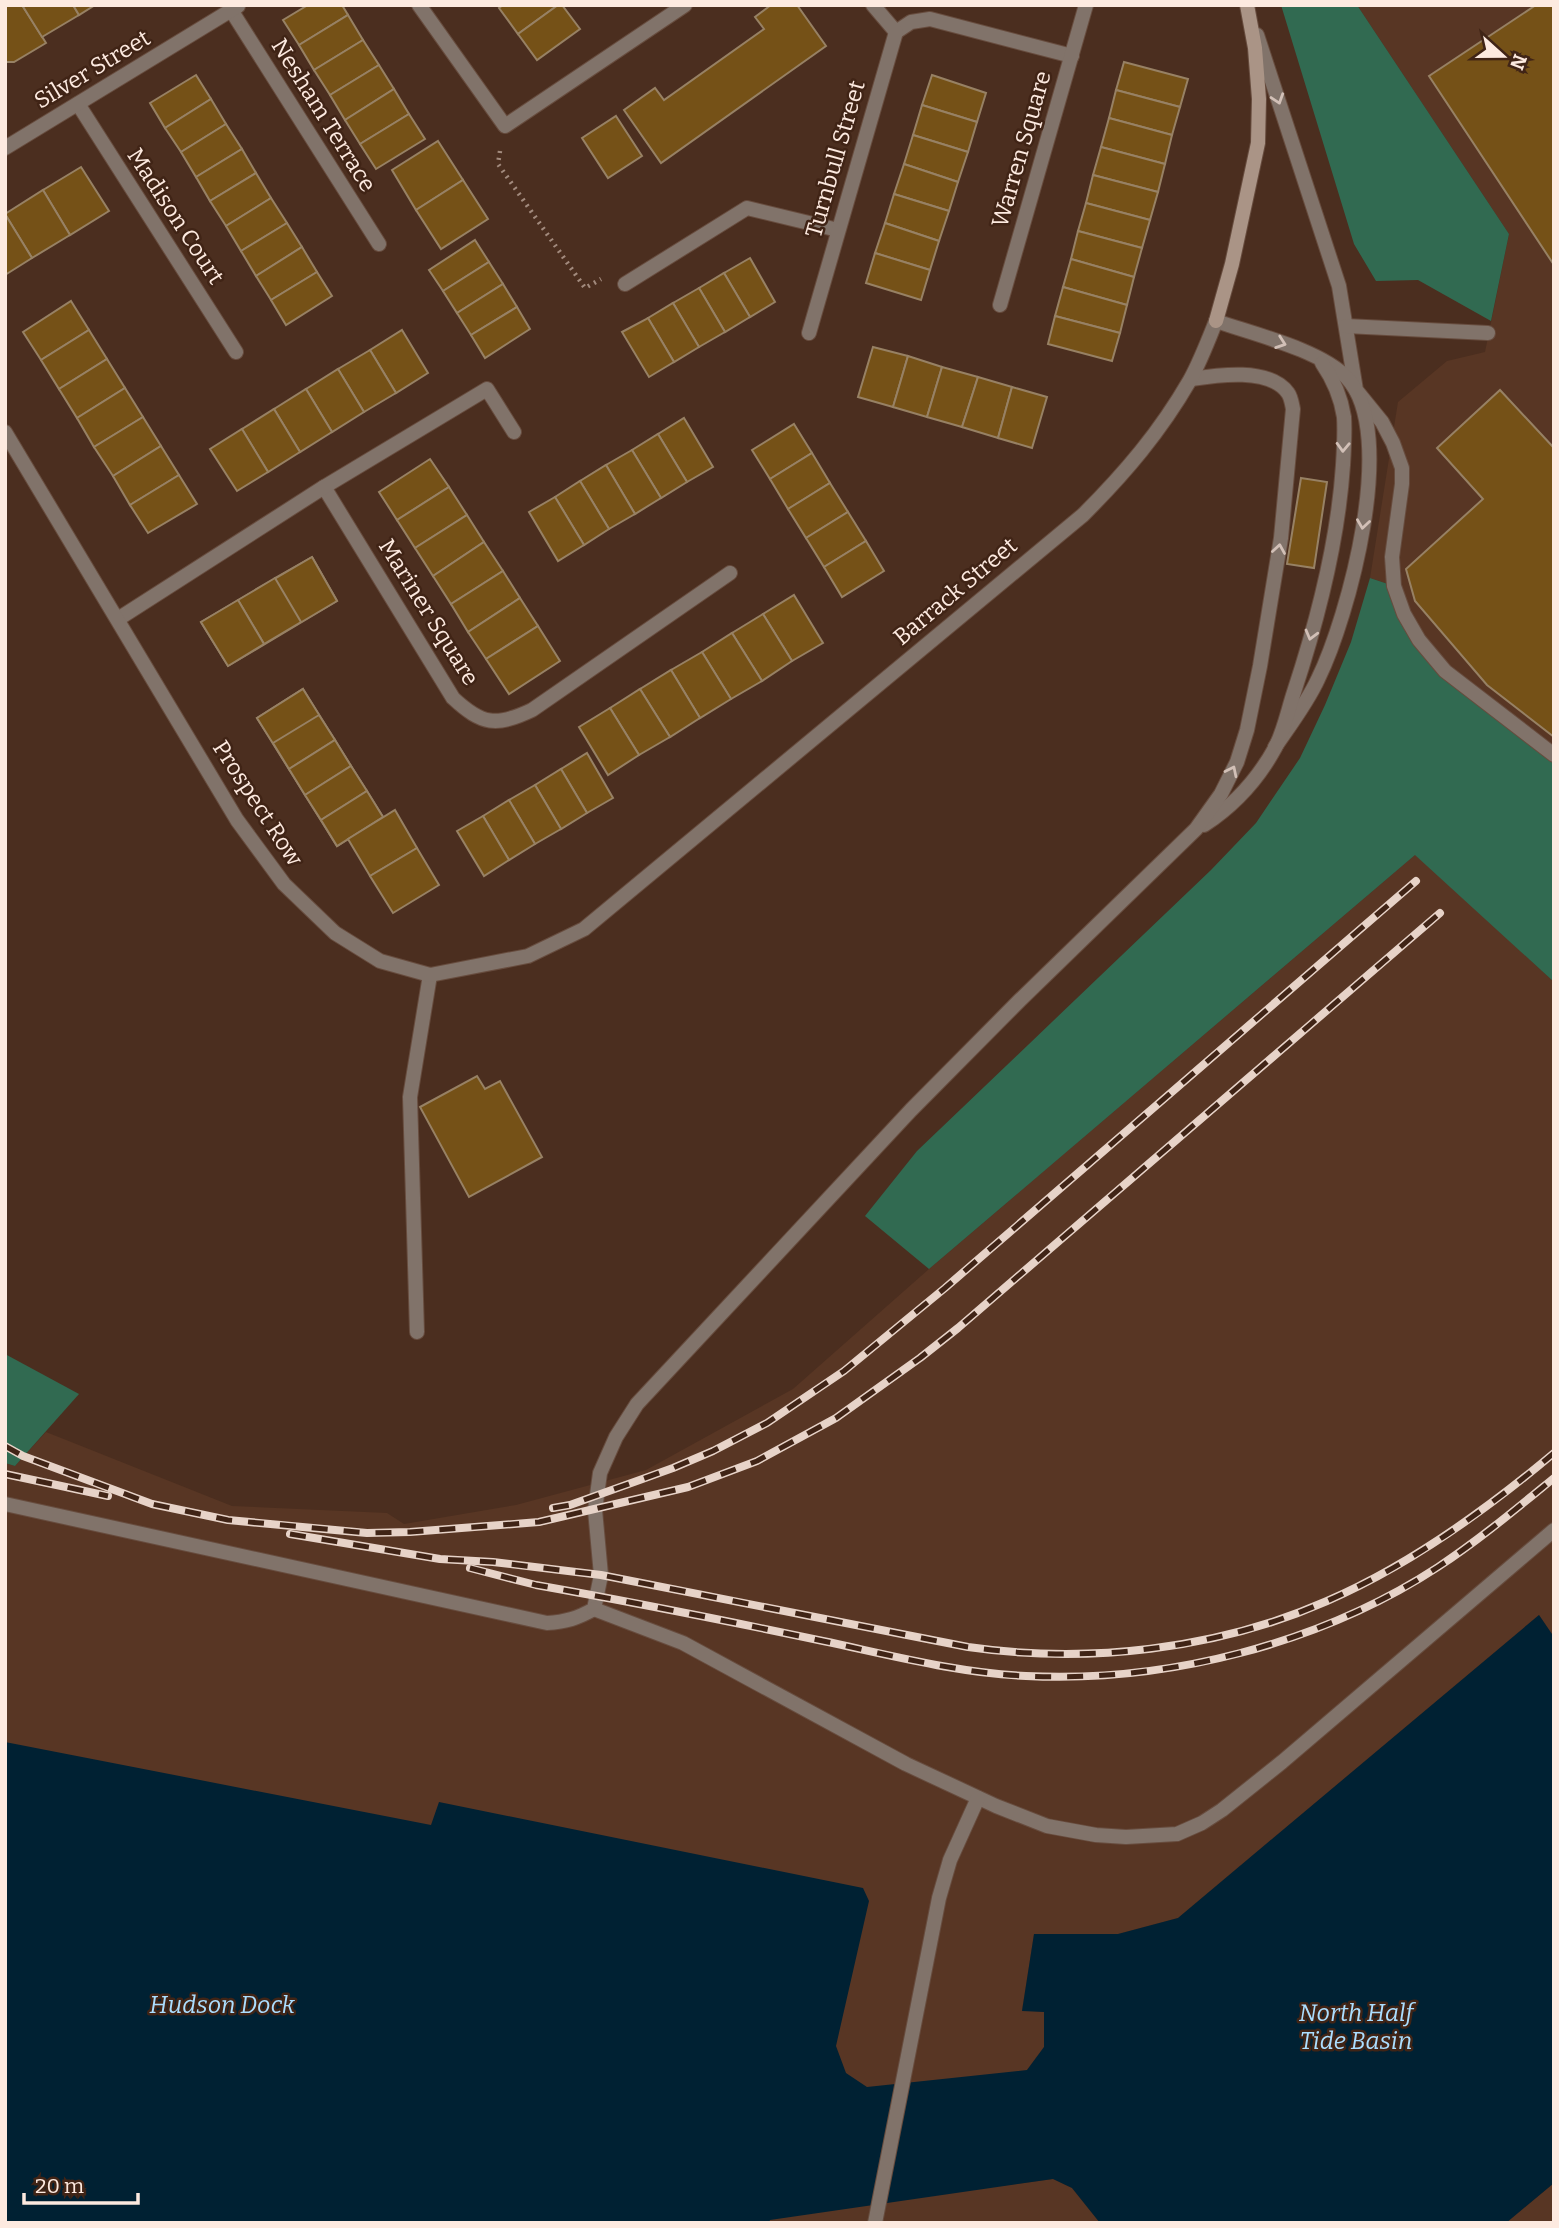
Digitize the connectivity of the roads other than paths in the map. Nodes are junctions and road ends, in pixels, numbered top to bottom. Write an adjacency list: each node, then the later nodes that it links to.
1 (419, 5): 2 (street)
2 (685, 5)
3 (873, 5): 7 (street)
4 (1086, 5): 8 (street, Warren Square)
5 (235, 8): 9 (street, Silver Street); 12 (street, Nesham Terrace)
6 (1248, 8): 15 (main road, Barrack Street); 16 (street, one-way to 16)
7 (896, 32): 8 (street); 11 (street, Turnbull Street)
8 (1072, 56): 14 (street, Warren Square)
9 (78, 104): 10 (street, Silver Street); 20 (street, Madison Court)
10 (5, 148)
11 (838, 230): 13 (street); 17 (street, Turnbull Street)
12 (379, 244)
13 (625, 284)
14 (1000, 305)
15 (1216, 321): 21 (street, one-way to 21); 23 (street, Barrack Street)
16 (1346, 326): 18 (street); 19 (street)
17 (809, 333)
18 (1488, 333)
19 (1347, 341): 22 (street); 24 (street)
20 (236, 352)
21 (1320, 359): 22 (street); 25 (street)
22 (1343, 374): 24 (street); 25 (street)
23 (1191, 379): 33 (street, one-way to 23); 34 (street, Barrack Street)
24 (1356, 390): 31 (street, one-way to 31); 32 (street)
25 (1339, 399): 31 (street, one-way to 31)
26 (5, 432): 30 (street, Prospect Row)
27 (514, 432): 28 (street)
28 (324, 487): 29 (street, Mariner Square); 30 (street)
29 (730, 573)
30 (118, 619): 34 (street, Prospect Row)
31 (1275, 747): 33 (street)
32 (1554, 755)
33 (1196, 829): 38 (street)
34 (430, 975): 35 (street)
35 (417, 1332)
36 (5, 1504): 38 (street)
37 (1554, 1530): 39 (street)
38 (594, 1609): 39 (street)
39 (978, 1798): 40 (street)
40 (875, 2223)

